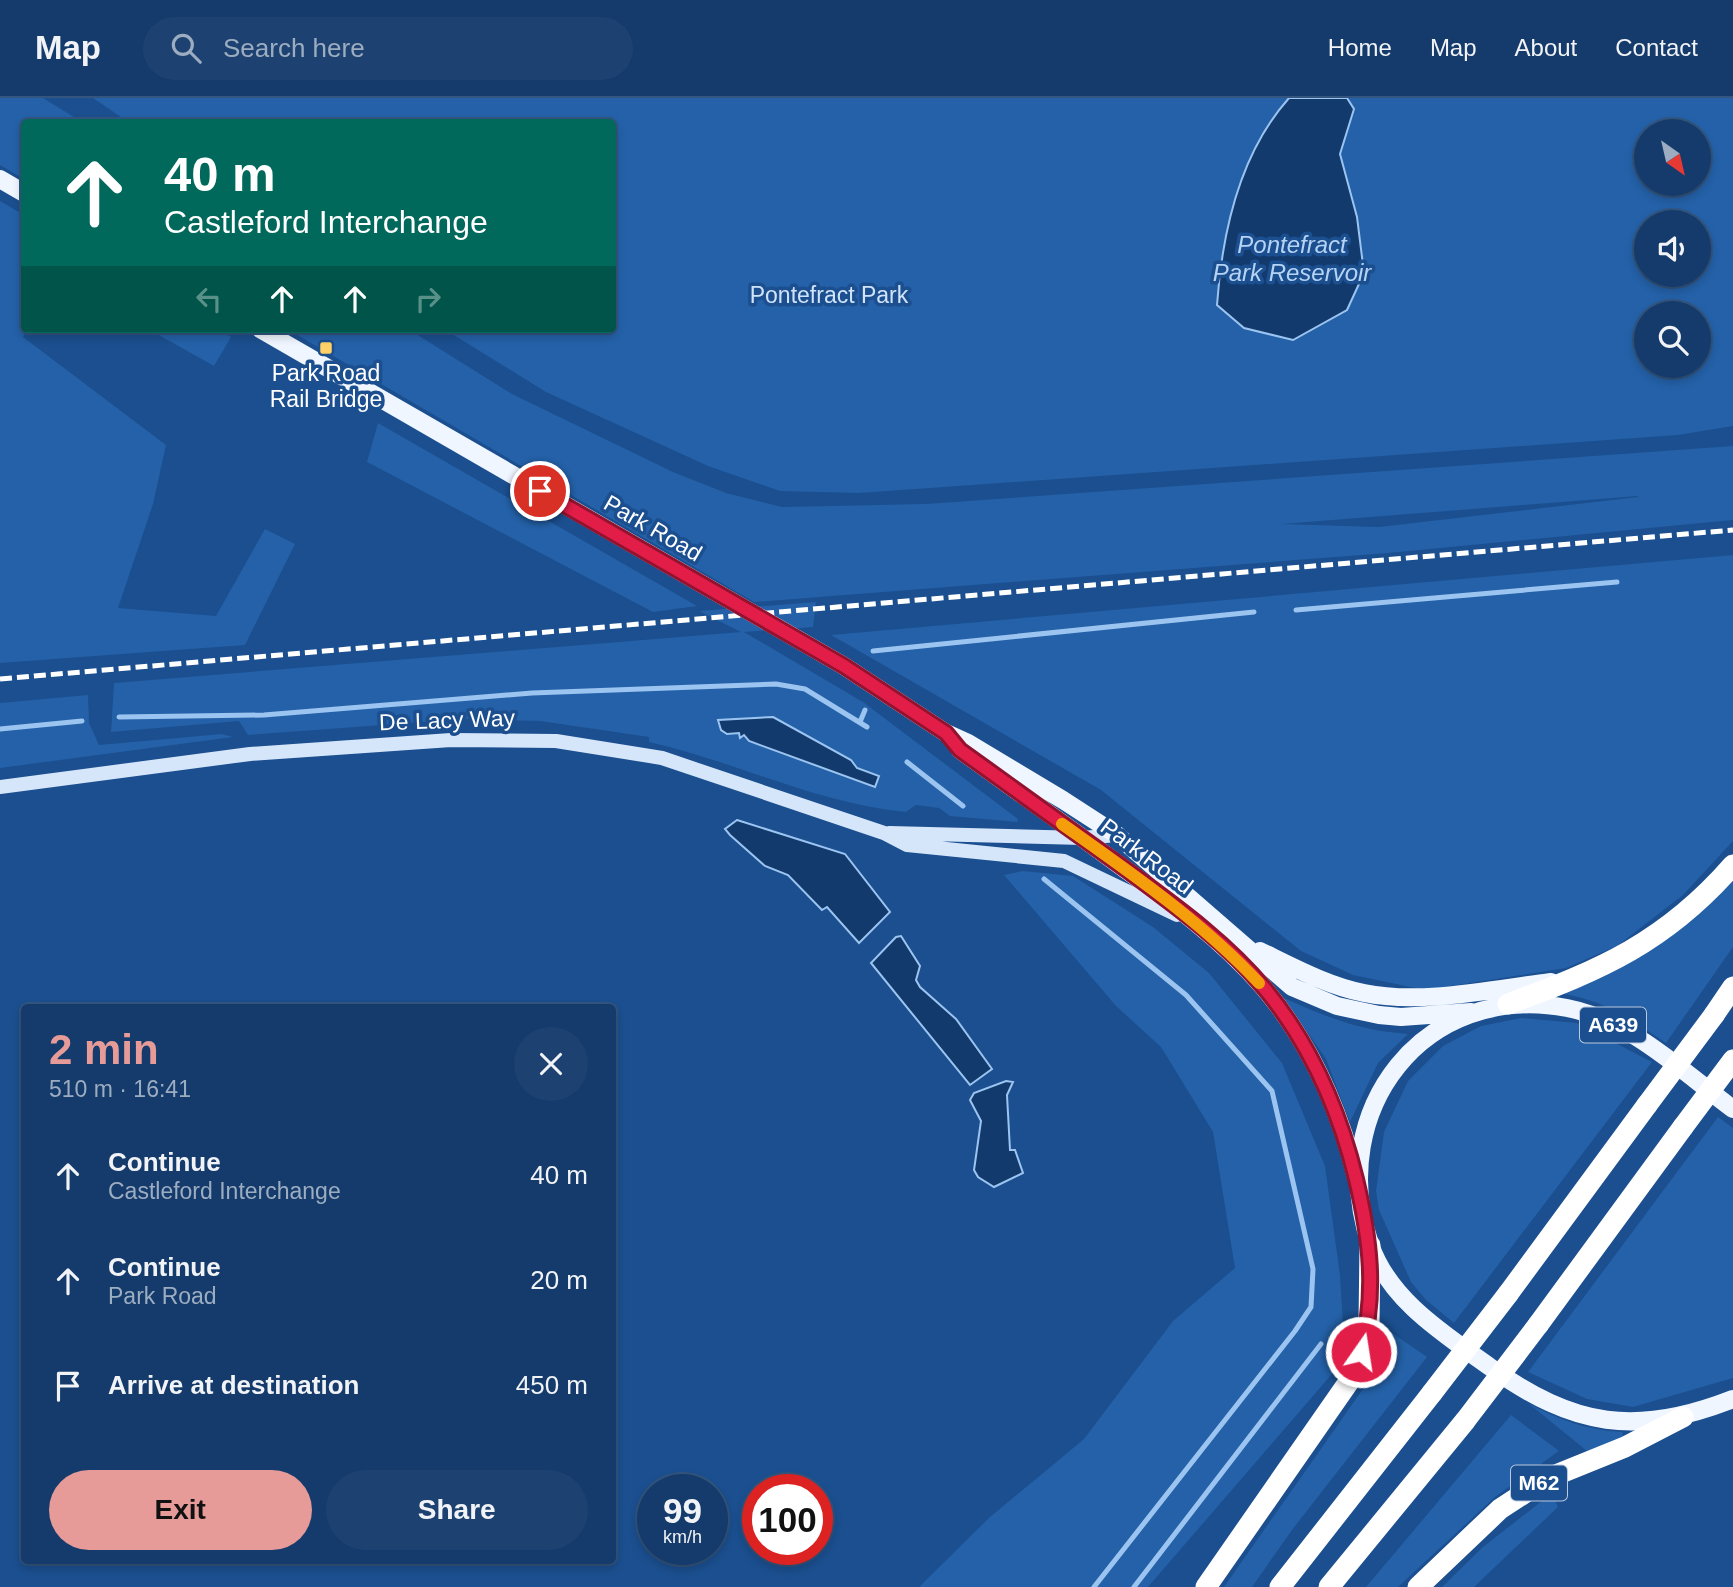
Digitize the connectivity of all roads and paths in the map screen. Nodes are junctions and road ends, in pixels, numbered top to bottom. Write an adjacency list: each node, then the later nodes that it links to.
1 (0, 179): 2 (main road)
2 (21, 191)
3 (267, 333): 4 (main road, Park Road)
4 (946, 733): 7 (main road, Park Road); 8 (main road, Park Road)
5 (0, 786): 6 (street, De Lacy Way)
6 (884, 833): 8 (street, De Lacy Way); 10 (street, De Lacy Way)
7 (1117, 835): 8 (street, De Lacy Way); 11 (main road, Park Road)
8 (1082, 838): 10 (main road, Park Road)
9 (1733, 865): 12 (highway)
10 (1200, 927): 18 (main road, Park Road / A639)
11 (1247, 945): 12 (main road); 15 (main road, Park Road / A639)
12 (1578, 978): 14 (highway)
13 (1733, 987): 23 (highway, bridge)
14 (1508, 1004): 15 (main road, A639); 17 (main road, A639)
15 (1471, 1012): 18 (main road, A639)
16 (1733, 1060): 24 (highway, bridge)
17 (1733, 1109)
18 (1360, 1194): 19 (main road, A639)
19 (1370, 1245): 21 (main road, A639); 22 (highway)
20 (1728, 1403): 21 (main road, A639)
21 (1683, 1417): 25 (highway, M62)
22 (1206, 1587)
23 (1280, 1587)
24 (1329, 1587)
25 (1418, 1587)

